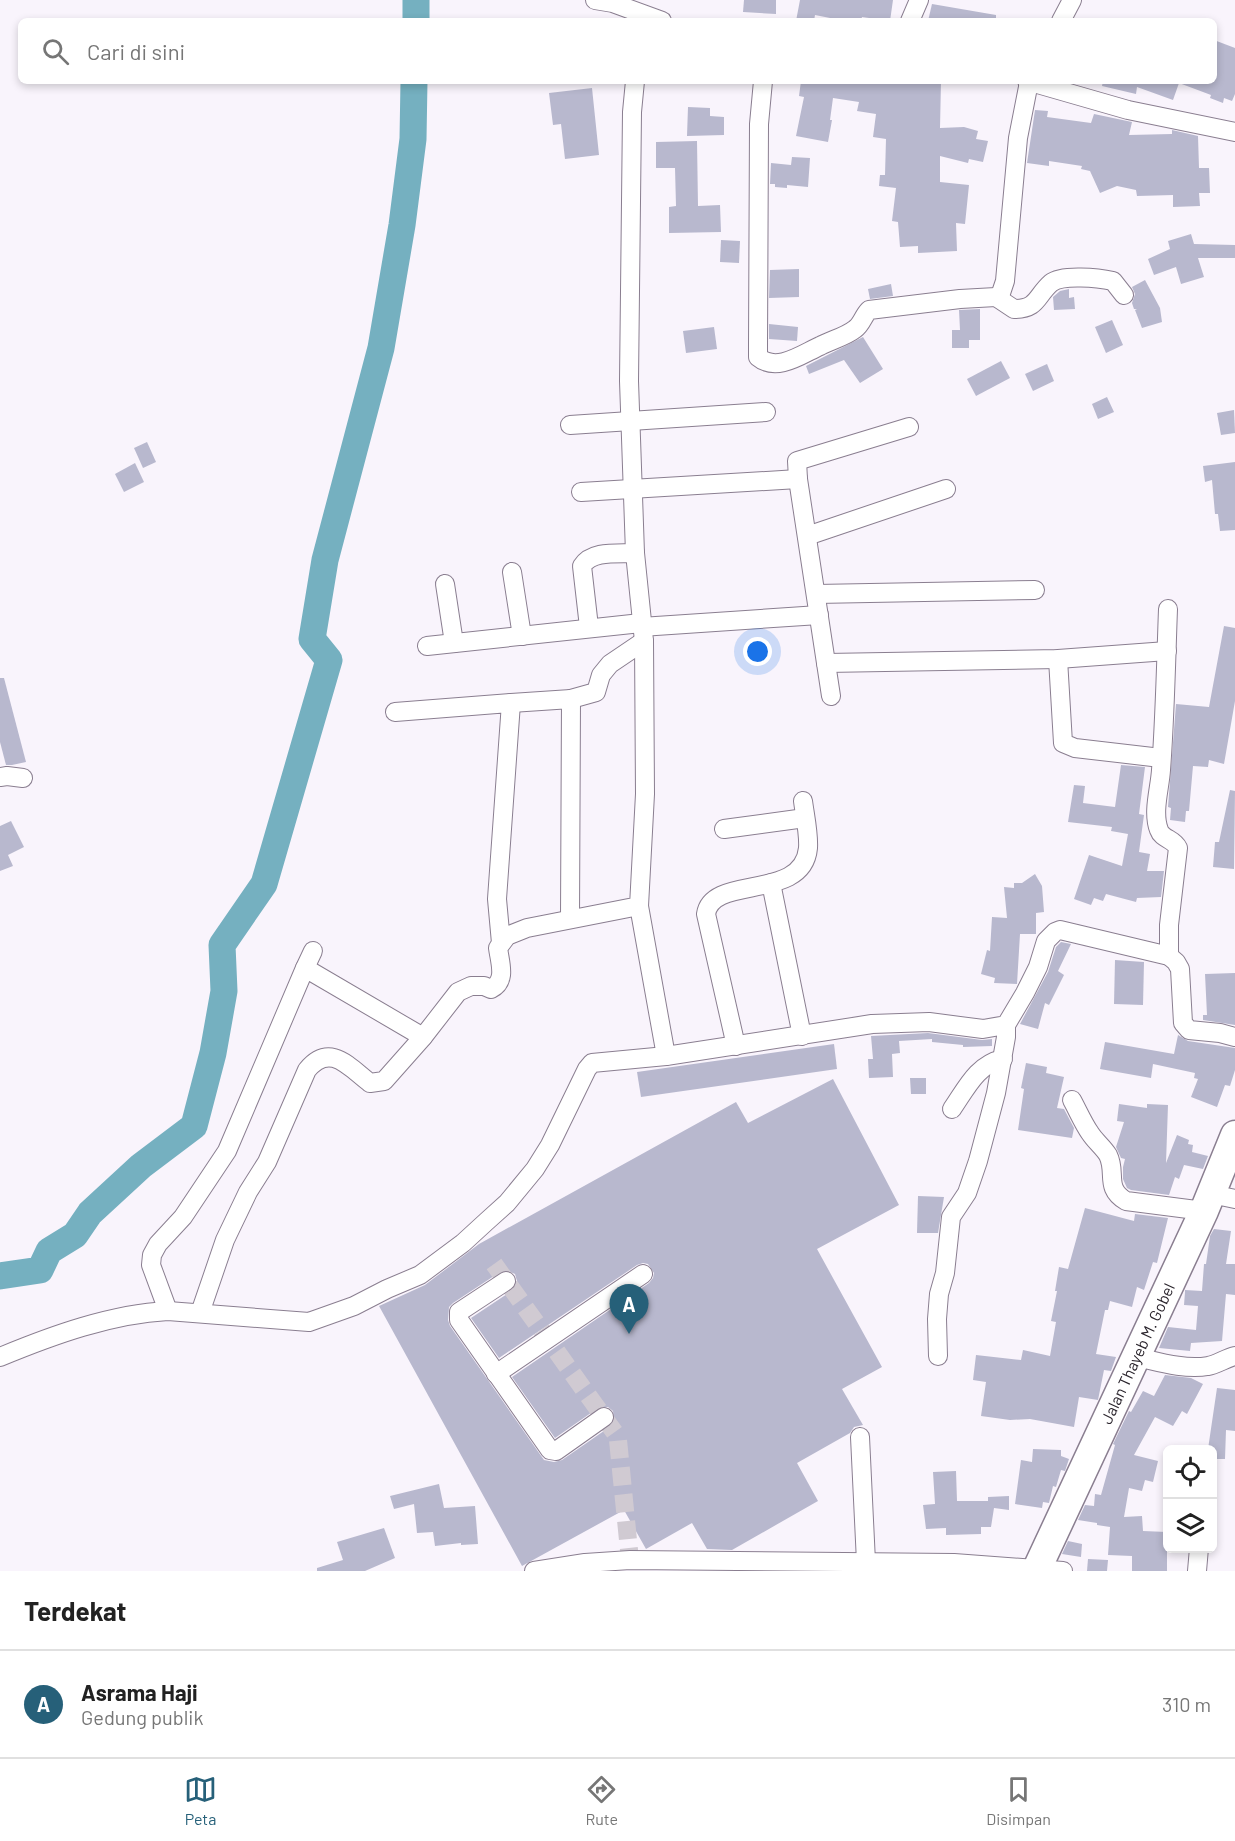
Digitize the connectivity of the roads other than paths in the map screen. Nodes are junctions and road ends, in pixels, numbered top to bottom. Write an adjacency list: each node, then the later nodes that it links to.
1 (595, 0): 4 (street)
2 (919, 0): 5 (street)
3 (1072, 0): 6 (street)
4 (649, 18)
5 (911, 18)
6 (1063, 18)
7 (635, 84): 15 (street)
8 (763, 84): 13 (street)
9 (1034, 84): 13 (street)
10 (1042, 84): 11 (street)
11 (1235, 132)
12 (1124, 295): 13 (street)
13 (996, 297)
14 (765, 412): 15 (street)
15 (631, 420): 16 (street); 19 (street)
16 (570, 425)
17 (909, 427): 18 (street)
18 (798, 480): 19 (street); 22 (street)
19 (634, 489): 21 (street); 23 (street)
20 (946, 489): 22 (street)
21 (581, 492)
22 (807, 536): 27 (street)
23 (635, 553): 30 (street); 31 (street)
24 (512, 572): 32 (street)
25 (446, 584): 33 (street)
26 (1035, 590): 27 (street)
27 (816, 594): 29 (street)
28 (1168, 609): 35 (street)
29 (819, 615): 31 (street); 37 (street)
30 (589, 627): 31 (street); 32 (street)
31 (642, 630): 39 (street); 47 (street)
32 (522, 636): 33 (street)
33 (454, 643): 34 (street)
34 (427, 646)
35 (1167, 651): 36 (street); 42 (street)
36 (1058, 659): 37 (street); 42 (street)
37 (826, 663): 38 (street)
38 (831, 696)
39 (571, 699): 40 (street); 48 (street)
40 (511, 703): 41 (street); 49 (street)
41 (395, 712)
42 (1161, 758): 51 (street)
43 (0, 777): 44 (street)
44 (23, 778)
45 (724, 829): 46 (street)
46 (771, 883): 54 (street); 57 (street)
47 (639, 906): 48 (street); 58 (street)
48 (570, 919): 49 (street)
49 (501, 943): 55 (street)
50 (313, 951): 52 (street)
51 (1169, 956): 53 (street); 56 (street)
52 (305, 968): 55 (street); 66 (street)
53 (1006, 1025): 54 (street); 59 (street)
54 (802, 1036): 57 (street)
55 (423, 1037): 67 (street)
56 (1235, 1037)
57 (736, 1046): 58 (street)
58 (666, 1056): 67 (street)
59 (1003, 1059): 61 (street); 68 (street)
60 (1072, 1100): 63 (street)
61 (952, 1109)
62 (1235, 1135): 63 (main road, Jalan Thayeb M. Gobel)
63 (1217, 1202): 71 (main road, Jalan Thayeb M. Gobel)
64 (643, 1274): 72 (street)
65 (506, 1281): 72 (street)
66 (168, 1311): 67 (street); 70 (street)
67 (200, 1313)
68 (938, 1356)
69 (1235, 1356): 71 (street)
70 (0, 1357)
71 (1137, 1358): 78 (main road, Jalan Thayeb M. Gobel)
72 (496, 1374): 73 (street)
73 (604, 1417)
74 (860, 1437): 76 (street)
75 (1199, 1553): 80 (street)
76 (866, 1562): 77 (street); 78 (street)
77 (712, 1566): 79 (street)
78 (1046, 1570)
79 (534, 1571)
80 (1197, 1571)

